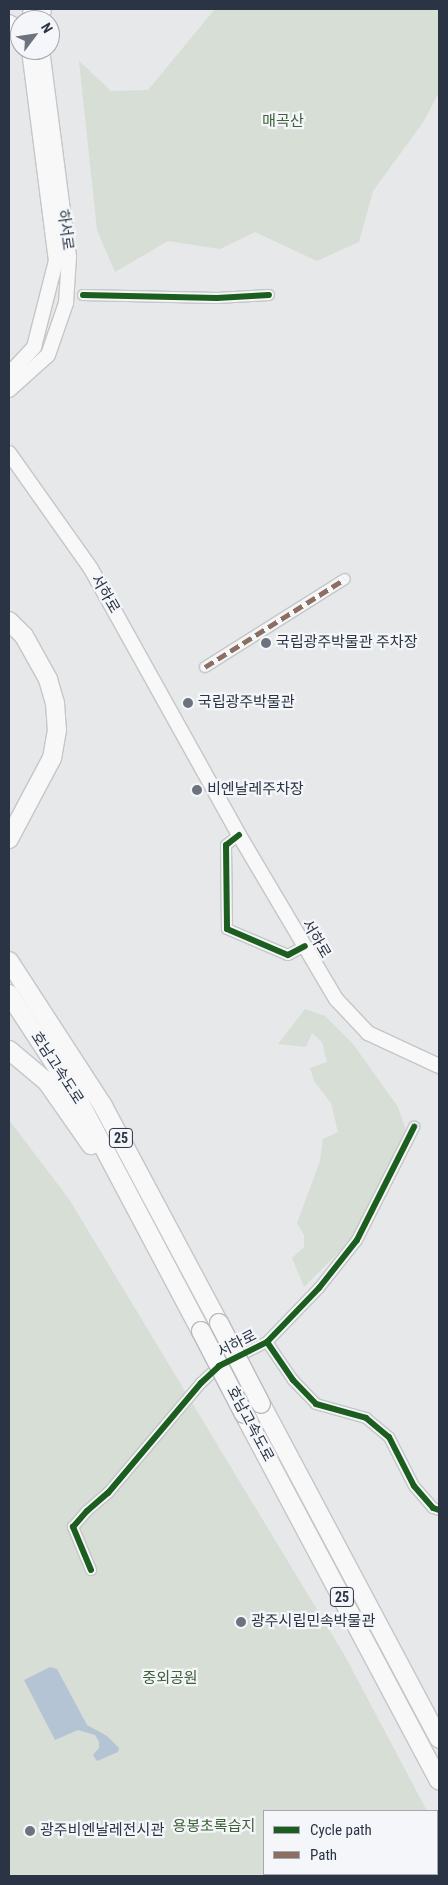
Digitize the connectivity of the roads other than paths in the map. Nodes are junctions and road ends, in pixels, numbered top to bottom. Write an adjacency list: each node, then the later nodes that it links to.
1 (30, 60): 5 (main road, 하서로)
2 (43, 60): 6 (main road, 하서로)
3 (84, 295): 4 (street)
4 (269, 295)
5 (9, 374)
6 (9, 390)
7 (9, 453): 13 (main road, 서하로)
8 (345, 579): 11 (street)
9 (9, 621): 14 (highway)
10 (9, 633): 12 (highway)
11 (205, 667)
12 (9, 819)
13 (239, 835): 15 (main road, 서하로); 15 (street)
14 (9, 839)
15 (305, 946): 19 (main road, 서하로)
16 (9, 961): 25 (highway, 호남고속도로 / 25, bridge)
17 (9, 994): 21 (highway, 호남고속도로 / 25)
18 (9, 1050): 21 (highway)
19 (439, 1066)
20 (414, 1127): 22 (street, 서하로)
21 (144, 1218): 26 (highway, 호남고속도로 / 25, bridge)
22 (267, 1342): 23 (street); 24 (street, 서하로)
23 (439, 1510)
24 (91, 1570)
25 (439, 1739)
26 (439, 1780)

